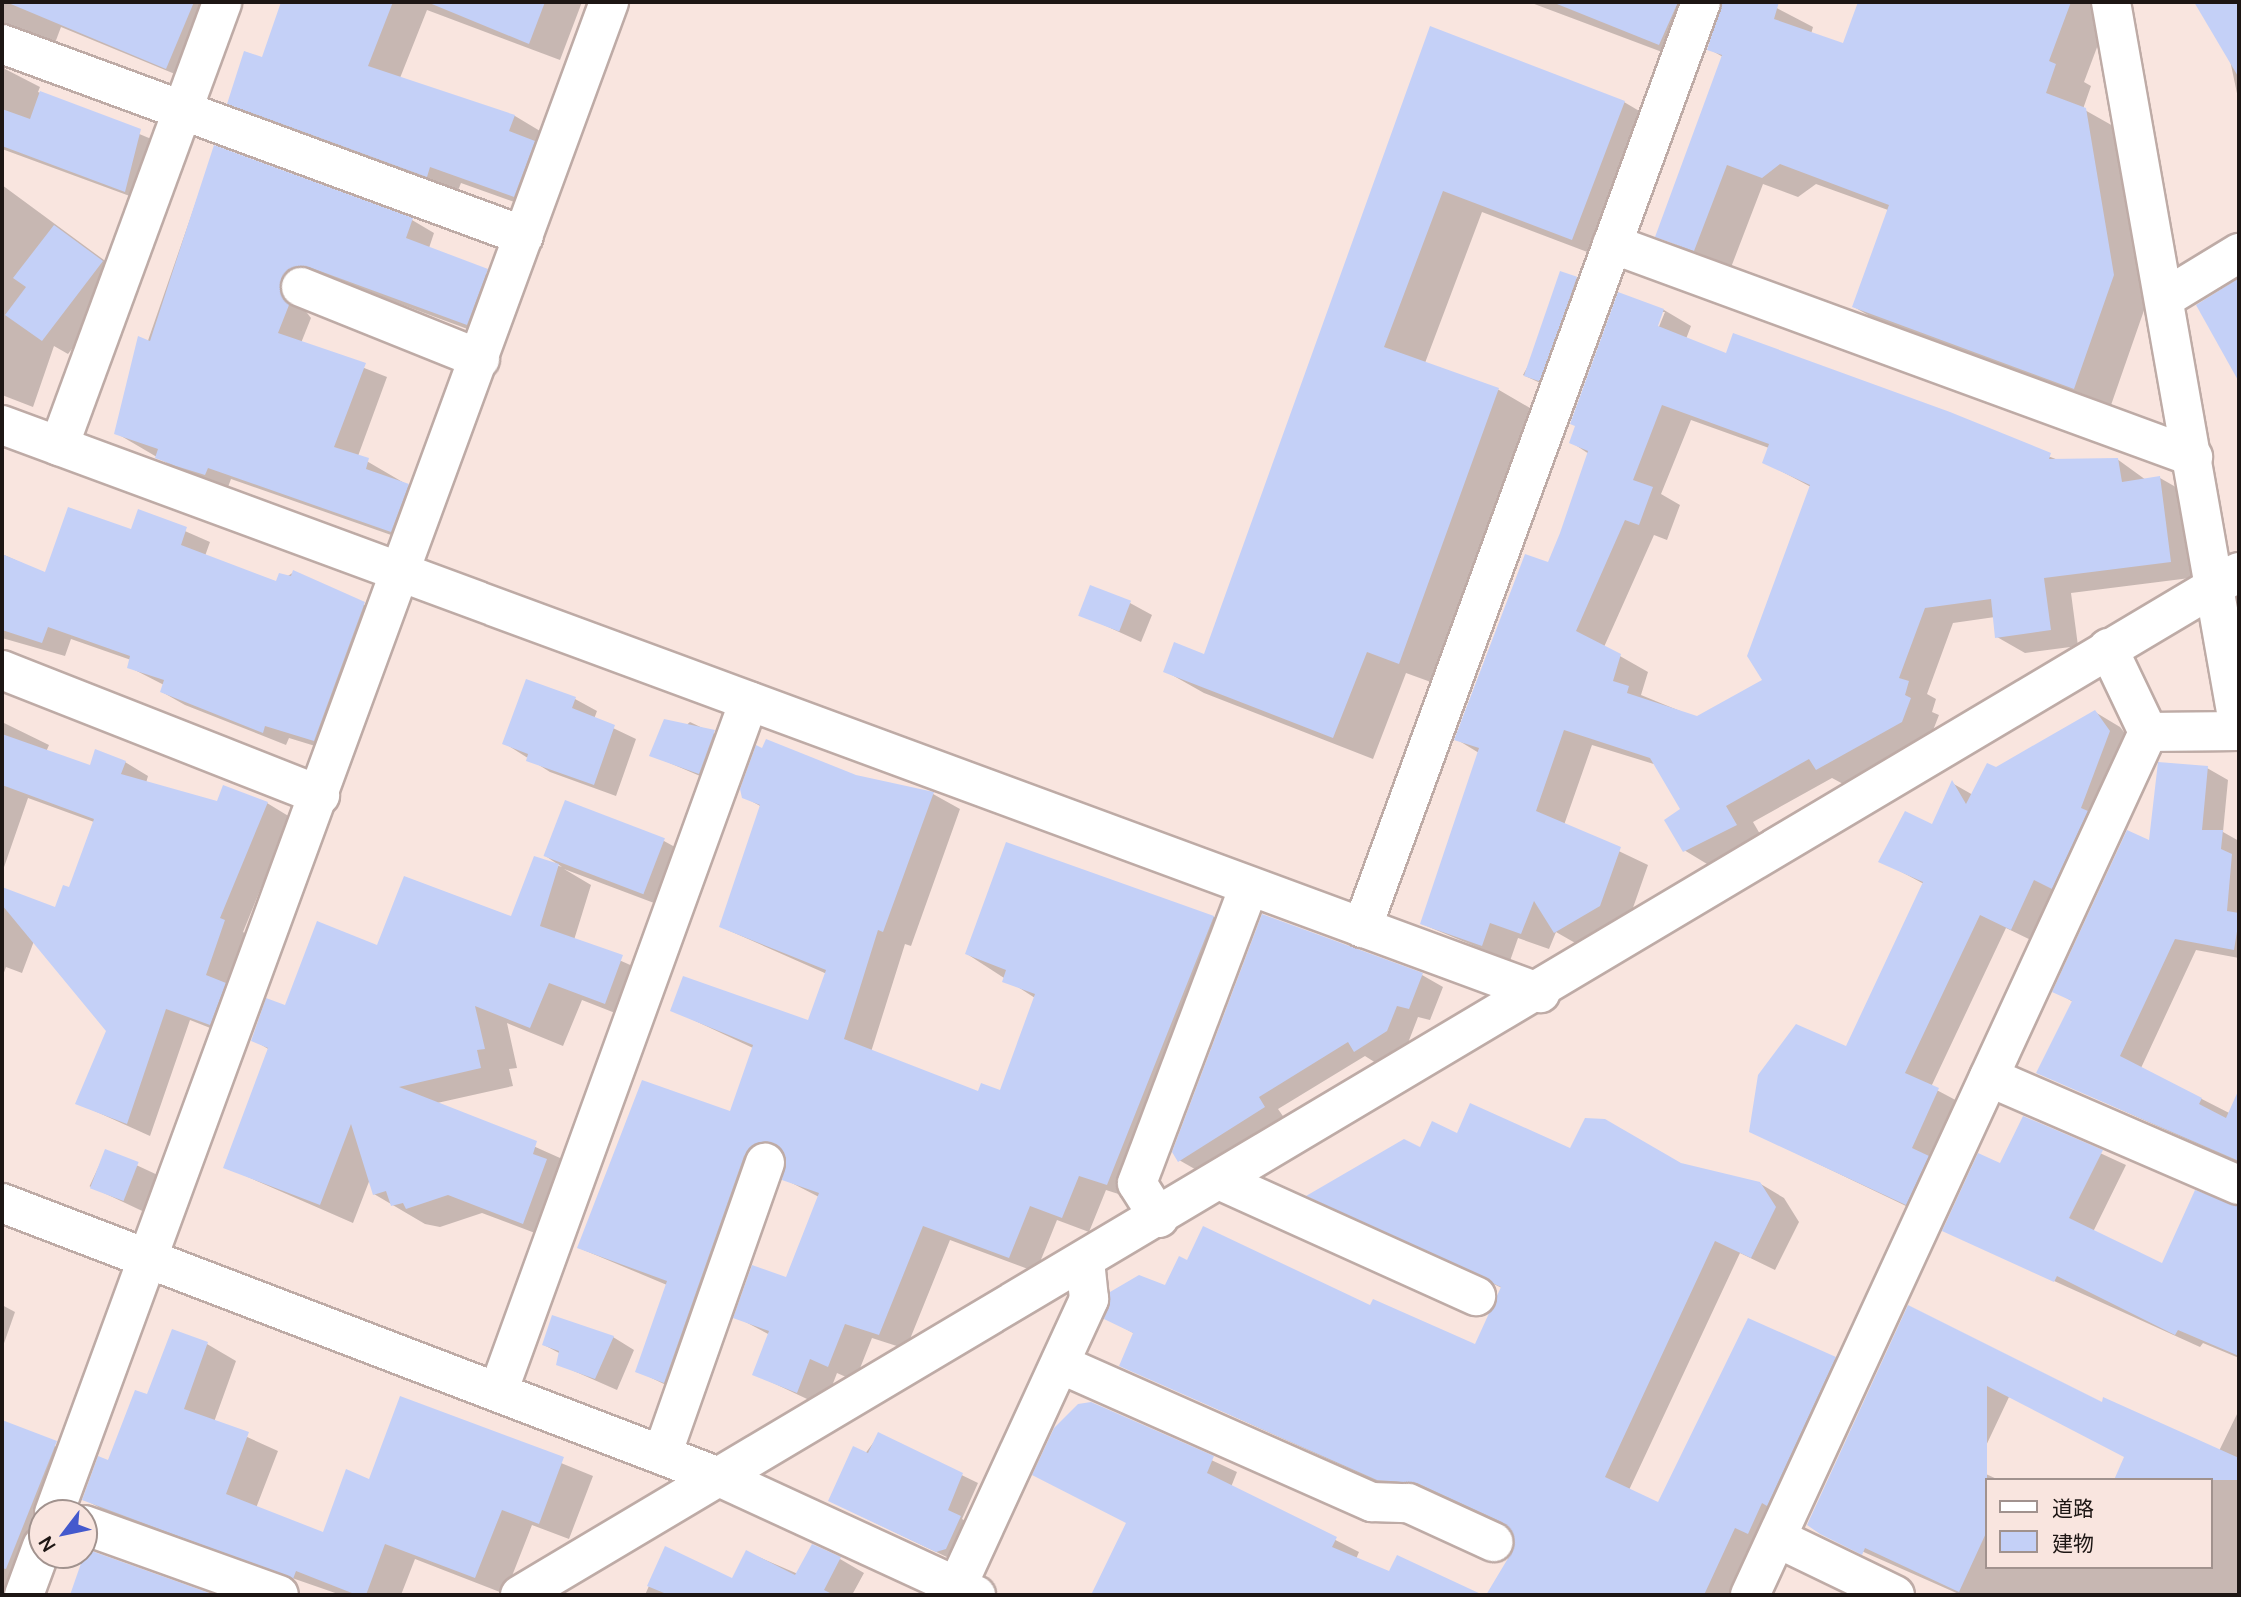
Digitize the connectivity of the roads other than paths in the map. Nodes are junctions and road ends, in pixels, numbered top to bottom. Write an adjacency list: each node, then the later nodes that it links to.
1 (222, 2): 6 (street)
2 (610, 2): 7 (street)
3 (1700, 2): 8 (street)
4 (2111, 2): 11 (street)
5 (2, 44): 6 (street)
6 (181, 113): 7 (street); 14 (street)
7 (524, 236): 12 (street)
8 (1612, 244): 15 (street); 25 (street)
9 (2239, 253): 11 (street)
10 (301, 287): 12 (street)
11 (2165, 298): 15 (street)
12 (481, 359): 16 (street)
13 (2, 425): 14 (street)
14 (59, 446): 16 (street)
15 (2193, 457): 17 (street)
16 (401, 572): 20 (street); 23 (street)
17 (2226, 580): 18 (street); 21 (street)
18 (2108, 648): 22 (street); 26 (street)
19 (2, 670): 23 (street)
20 (749, 701): 24 (street); 37 (street)
21 (2239, 730): 22 (street)
22 (2148, 732): 27 (street)
23 (320, 795): 33 (street)
24 (1249, 886): 25 (street); 32 (street)
25 (1362, 928): 26 (street)
26 (1540, 993): 29 (street)
27 (1989, 1077): 30 (street); 42 (street)
28 (765, 1163): 38 (street)
29 (1221, 1181): 32 (street); 35 (street)
30 (2239, 1185)
31 (2, 1203): 33 (street)
32 (1159, 1218): 34 (street)
33 (151, 1258): 37 (street); 40 (street)
34 (1085, 1261): 36 (street); 39 (street)
35 (1476, 1296)
36 (1060, 1364): 43 (street); 45 (street)
37 (498, 1392): 38 (street)
38 (662, 1455): 39 (street)
39 (719, 1477): 45 (street); 48 (street)
40 (59, 1499)
41 (98, 1530): 47 (street)
42 (1777, 1538): 49 (street); 50 (street)
43 (1493, 1542)
44 (34, 1569): 46 (street)
45 (962, 1592)
46 (24, 1595)
47 (279, 1595)
48 (520, 1595)
49 (1751, 1595)
50 (1895, 1595)

